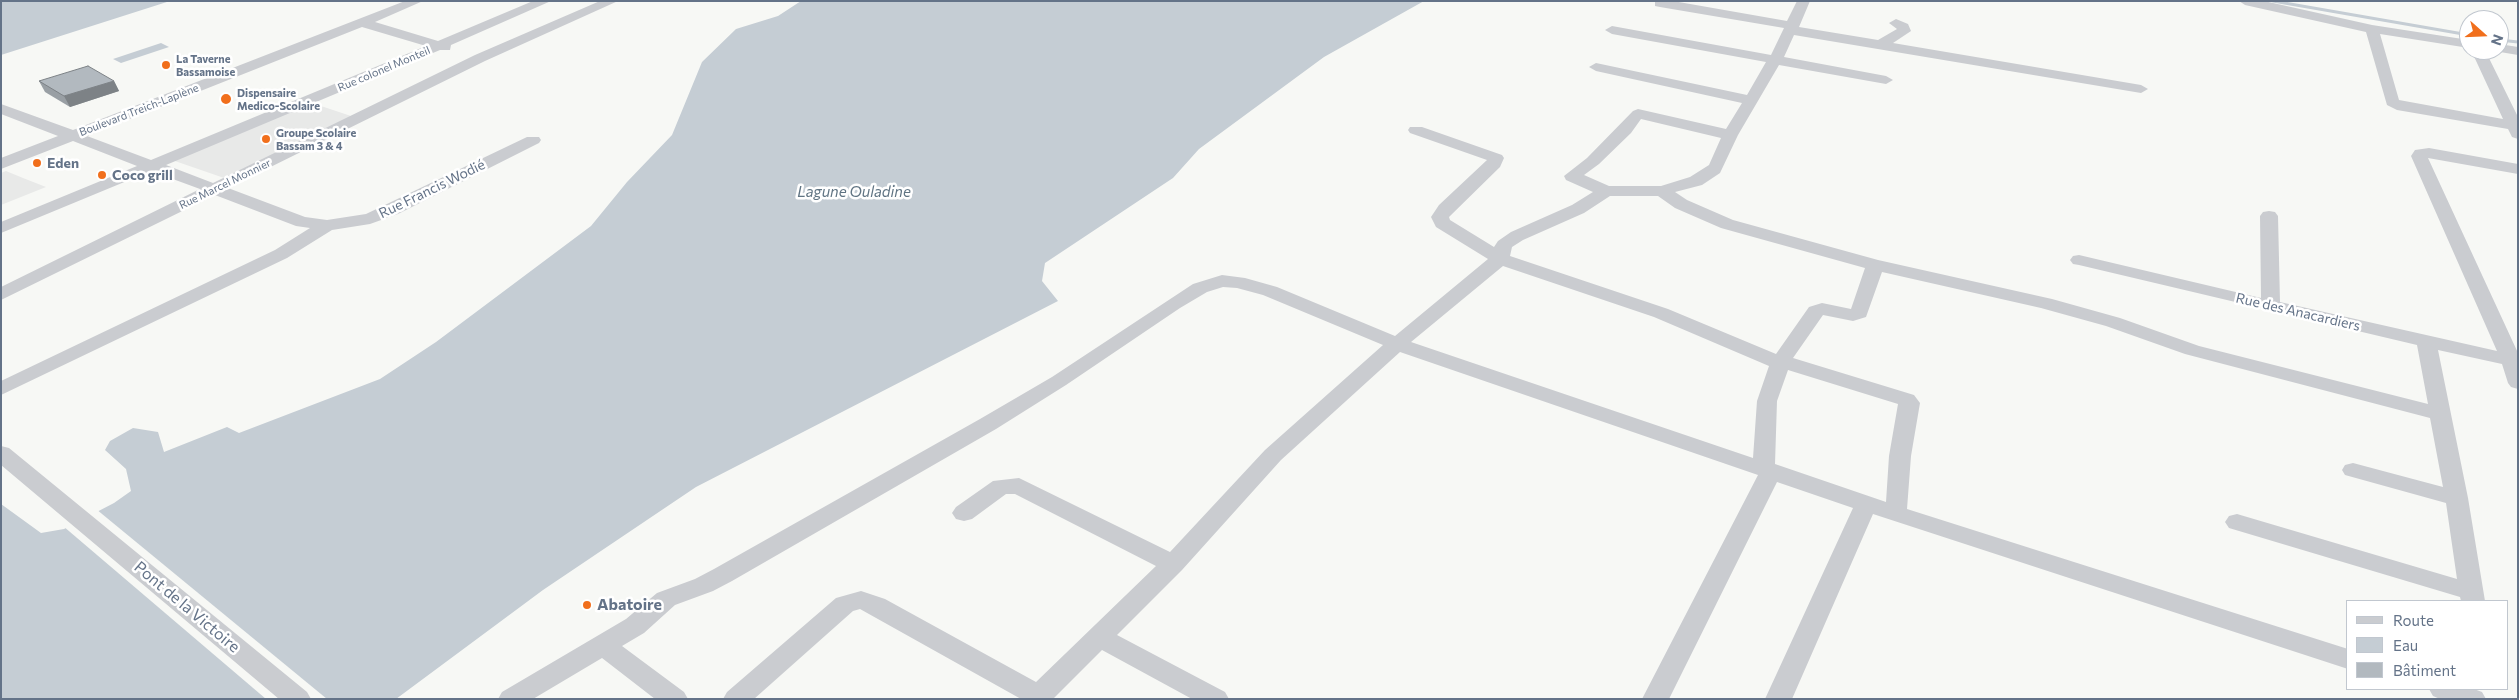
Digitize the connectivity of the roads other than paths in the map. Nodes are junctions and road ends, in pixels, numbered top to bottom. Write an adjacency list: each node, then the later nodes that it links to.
1 (416, 1): 7 (street, Boulevard Treich-Laplène)
2 (545, 1): 13 (street, Rue colonel Monteil)
3 (612, 1): 15 (street, Rue Marcel Monnier)
4 (1804, 1): 9 (street)
5 (2245, 1): 10 (street)
6 (1660, 3): 9 (street)
7 (362, 23): 13 (street); 26 (street, Boulevard Treich-Laplène)
8 (1896, 23): 14 (street)
9 (1792, 28): 14 (street); 16 (street)
10 (2372, 29): 12 (street); 24 (street)
11 (1612, 30): 16 (street)
12 (2459, 42)
13 (441, 45): 15 (street); 29 (street, Rue colonel Monteil)
14 (1880, 45): 20 (street)
15 (480, 58): 31 (street, Rue Marcel Monnier)
16 (1775, 60): 19 (street); 21 (street)
17 (2483, 60): 24 (street)
18 (1596, 67): 21 (street)
19 (1886, 80)
20 (2141, 89)
21 (1751, 100): 25 (street)
22 (1, 109): 26 (street, Rue Francis Wodié)
23 (1416, 130): 37 (street)
24 (2516, 130)
25 (1730, 135): 32 (street); 33 (street)
26 (72, 136): 28 (street, Boulevard Treich-Laplène); 29 (street, Rue Francis Wodié)
27 (533, 140): 35 (street, Rue Francis Wodié)
28 (1, 164)
29 (151, 165): 31 (street, Rue Francis Wodié); 36 (street, Rue colonel Monteil)
30 (2518, 169): 44 (street)
31 (215, 188): 35 (street, Rue Francis Wodié); 40 (street, Rue Marcel Monnier)
32 (1606, 191): 33 (street); 37 (street)
33 (1662, 191): 39 (street)
34 (2269, 216): 41 (street)
35 (327, 226): 47 (street)
36 (1, 228)
37 (1500, 259): 43 (street); 45 (street)
38 (2080, 260): 41 (street, Rue des Anacardiers)
39 (1875, 265): 45 (street); 48 (street)
40 (1, 294)
41 (2271, 306): 42 (street, Rue des Anacardiers)
42 (2426, 342): 44 (street, Rue des Anacardiers); 48 (street)
43 (1397, 344): 50 (street); 57 (street); 60 (street)
44 (2515, 361): 46 (street)
45 (1781, 362): 50 (street); 55 (street)
46 (2518, 383)
47 (1, 389)
48 (2440, 414): 52 (street)
49 (1, 452): 65 (street, Pont de la Victoire)
50 (1768, 469): 53 (street); 69 (street)
51 (2353, 470): 52 (street)
52 (2457, 498): 58 (street)
53 (1866, 504): 55 (street); 70 (street)
54 (964, 513): 57 (street)
55 (1895, 513): 61 (street)
56 (2237, 522): 58 (street)
57 (1173, 564): 59 (street)
58 (2472, 596)
59 (1098, 636): 63 (street); 64 (street)
60 (604, 646): 66 (street); 67 (street)
61 (2346, 657)
62 (2445, 690): 71 (street)
63 (1037, 697): 68 (street)
64 (1210, 697)
65 (298, 699)
66 (511, 699)
67 (675, 699)
68 (736, 699)
69 (1655, 699)
70 (1778, 699)
71 (2473, 699)

